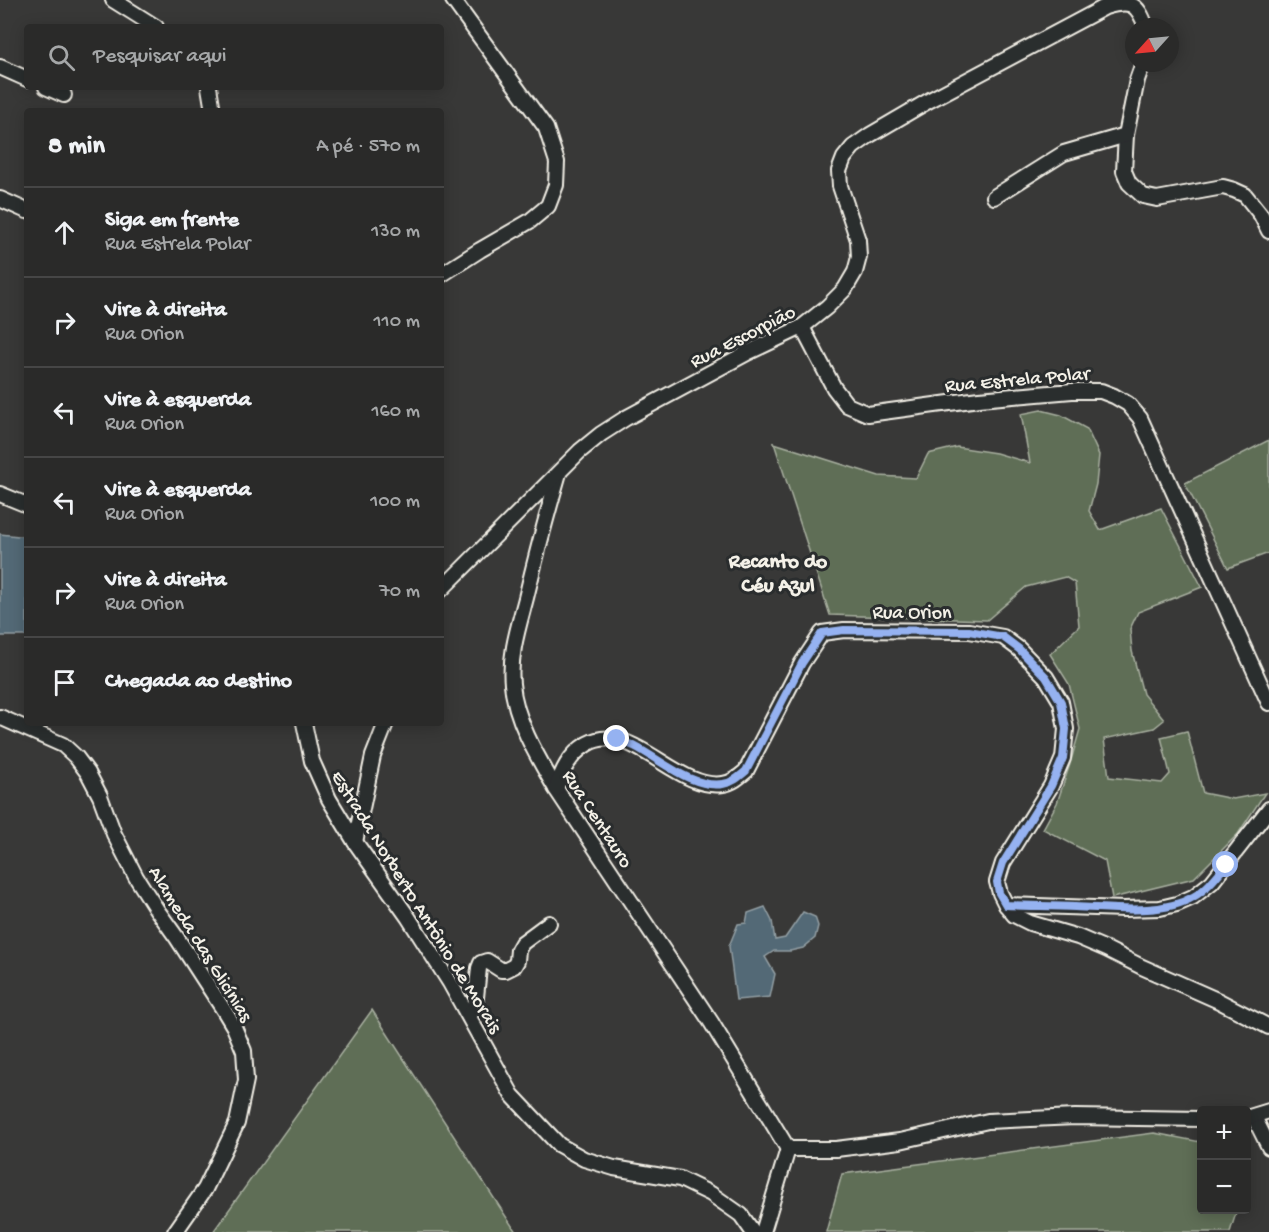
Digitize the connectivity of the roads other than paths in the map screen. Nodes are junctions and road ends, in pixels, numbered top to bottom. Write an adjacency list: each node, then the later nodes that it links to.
1 (113, 0): 4 (street)
2 (453, 0): 17 (street)
3 (1143, 18): 18 (street, Rua Escorpião)
4 (151, 24)
5 (0, 67): 7 (street)
6 (1140, 72): 12 (street)
7 (24, 78)
8 (54, 90): 10 (street)
9 (210, 90): 11 (street)
10 (64, 94)
11 (212, 108)
12 (1126, 135): 13 (street); 16 (street)
13 (994, 197)
14 (0, 199): 15 (street)
15 (24, 210)
16 (1269, 231)
17 (444, 273)
18 (802, 327): 19 (street, Rua Escorpião); 23 (street, Rua Estrela Polar)
19 (559, 472): 22 (street, Rua Escorpião); 27 (street, Rua Centauro)
20 (0, 494): 21 (street)
21 (24, 504)
22 (444, 587)
23 (1269, 703)
24 (0, 717): 40 (street, Alameda das Glicínias)
25 (305, 726): 29 (street, Estrada Norberto Antônio de Morais)
26 (385, 726): 29 (street)
27 (556, 789): 30 (street, Rua Orion); 39 (street, Rua Centauro)
28 (1269, 809): 30 (street)
29 (355, 842): 32 (street, Estrada Norberto Antônio de Morais)
30 (1006, 905): 33 (street)
31 (549, 923): 32 (street)
32 (469, 1016): 41 (street, Estrada Norberto Antônio de Morais)
33 (1269, 1027)
34 (1269, 1111): 35 (street)
35 (1251, 1117)
36 (1197, 1119): 39 (street)
37 (1251, 1119): 38 (street)
38 (1269, 1147)
39 (788, 1149): 42 (street)
40 (175, 1232)
41 (753, 1232)
42 (763, 1232)

